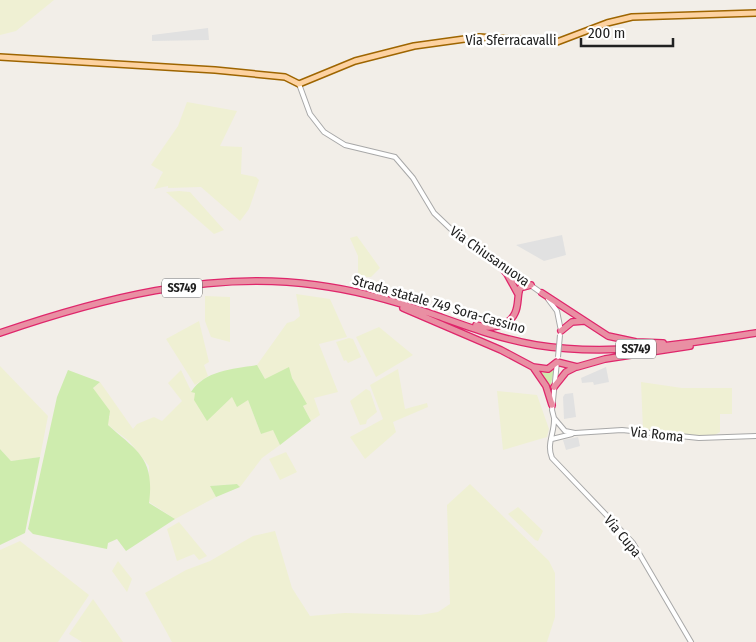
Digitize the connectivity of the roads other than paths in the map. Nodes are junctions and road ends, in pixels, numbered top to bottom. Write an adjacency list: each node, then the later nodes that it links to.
1 (756, 13): 3 (main road, Via Sferracavalli)
2 (0, 57): 3 (main road)
3 (299, 84): 4 (street, Via Chiusanuova)
4 (495, 260): 5 (street, Via Chiusanuova); 7 (highway)
5 (531, 285): 6 (street, Via Chiusanuova); 7 (highway)
6 (542, 293): 10 (highway); 11 (street, Via Chiusanuova)
7 (518, 294): 9 (highway)
8 (368, 296): 9 (highway, Strada statale 749 Sora-Cassino / SS749); 13 (highway, Strada statale 749 Sora-Cassino / SS749); 16 (highway)
9 (408, 306): 14 (highway, Strada statale 749 Sora-Cassino / SS749)
10 (584, 321): 11 (highway); 14 (highway)
11 (560, 333): 15 (street, Via Chiusanuova, bridge)
12 (756, 333): 14 (highway, Strada statale 749 Sora-Cassino / SS749)
13 (0, 334)
14 (712, 340): 17 (highway)
15 (558, 360): 16 (highway); 17 (highway); 18 (street, Via Chiusanuova)
16 (533, 367): 19 (highway)
17 (577, 367): 18 (highway)
18 (554, 387): 19 (street, Via Chiusanuova)
19 (552, 405): 20 (street, Via Chiusanuova)
20 (554, 418): 21 (street); 24 (street, Via Cupa)
21 (559, 427): 22 (street, Via Roma); 24 (street)
22 (575, 433): 23 (street, Via Roma); 24 (street)
23 (756, 436)
24 (552, 439): 25 (street, Via Cupa)
25 (691, 642)

